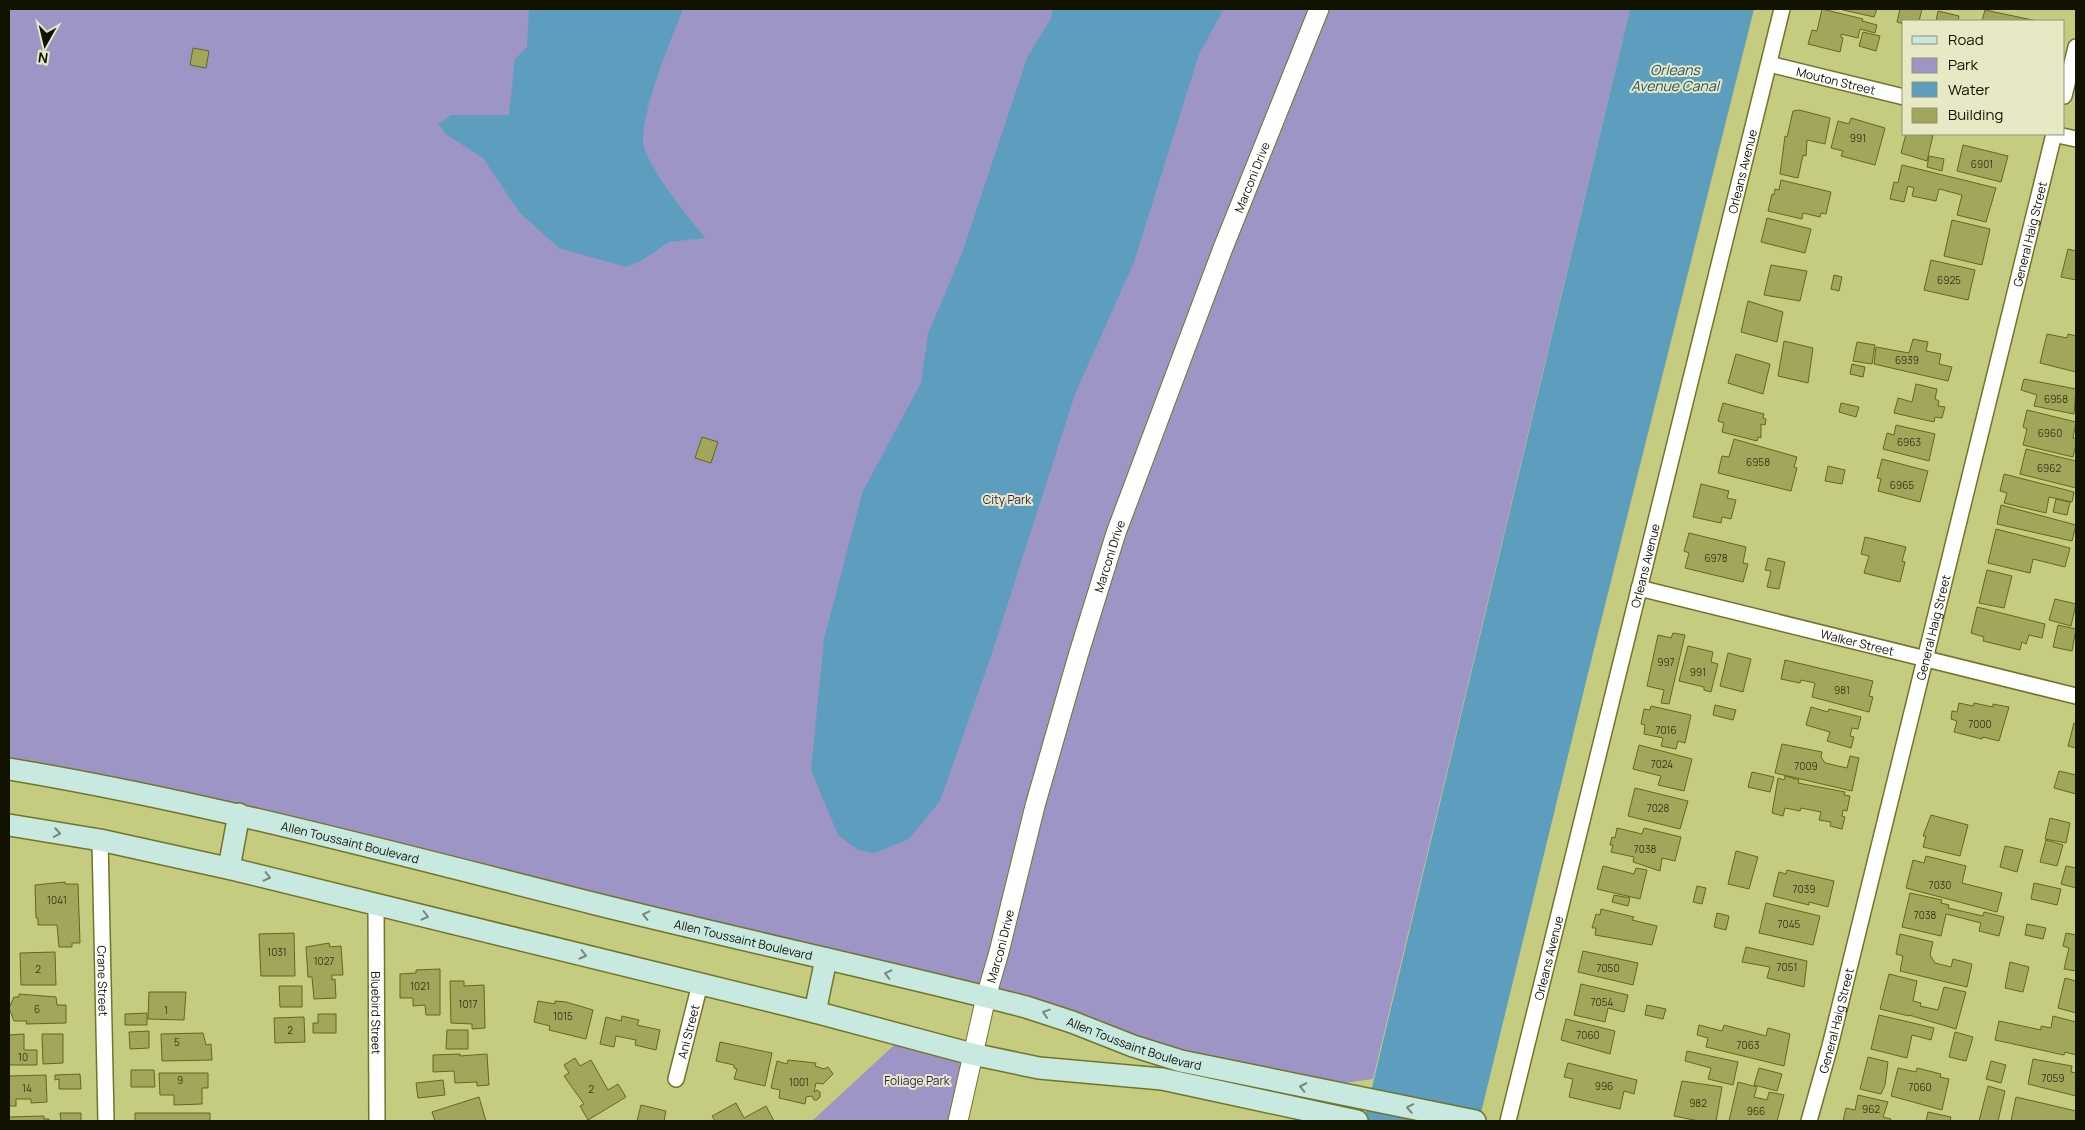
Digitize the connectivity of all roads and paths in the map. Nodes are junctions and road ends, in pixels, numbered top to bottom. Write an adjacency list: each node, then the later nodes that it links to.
1 (1319, 9): 21 (street, Marconi Drive)
2 (1782, 9): 4 (street, Orleans Avenue)
3 (2076, 47): 5 (street)
4 (1769, 64): 6 (street, Mouton Street); 10 (street, Orleans Avenue)
5 (2065, 92)
6 (1902, 97)
7 (2054, 135): 11 (street, General Haig Street)
8 (2058, 135): 9 (street)
9 (2076, 139)
10 (1639, 588): 11 (street, Walker Street); 30 (street, Orleans Avenue)
11 (1924, 658): 12 (street, Walker Street); 31 (street, General Haig Street)
12 (2076, 696)
13 (9, 769): 14 (main road, Allen Toussaint Boulevard)
14 (238, 814): 17 (main road); 19 (main road, Allen Toussaint Boulevard, one-way to 14)
15 (9, 825): 16 (main road, Allen Toussaint Boulevard, one-way to 16)
16 (100, 840): 17 (main road, Allen Toussaint Boulevard); 26 (street, Crane Street)
17 (229, 868): 18 (main road, Allen Toussaint Boulevard, one-way to 18)
18 (376, 904): 20 (main road, Allen Toussaint Boulevard, one-way to 20); 27 (street, Bluebird Street)
19 (826, 959): 21 (main road, Allen Toussaint Boulevard, one-way to 19); 22 (main road)
20 (700, 984): 22 (main road, Allen Toussaint Boulevard); 24 (street, Ani Street)
21 (986, 998): 23 (street, Marconi Drive); 29 (main road, Allen Toussaint Boulevard, one-way to 21)
22 (815, 1012): 23 (main road, Allen Toussaint Boulevard)
23 (972, 1054): 25 (main road, Allen Toussaint Boulevard); 28 (street, Marconi Drive)
24 (676, 1079)
25 (1351, 1120)
26 (106, 1121)
27 (377, 1121)
28 (958, 1121)
29 (1475, 1121)
30 (1508, 1121)
31 (1809, 1121)

